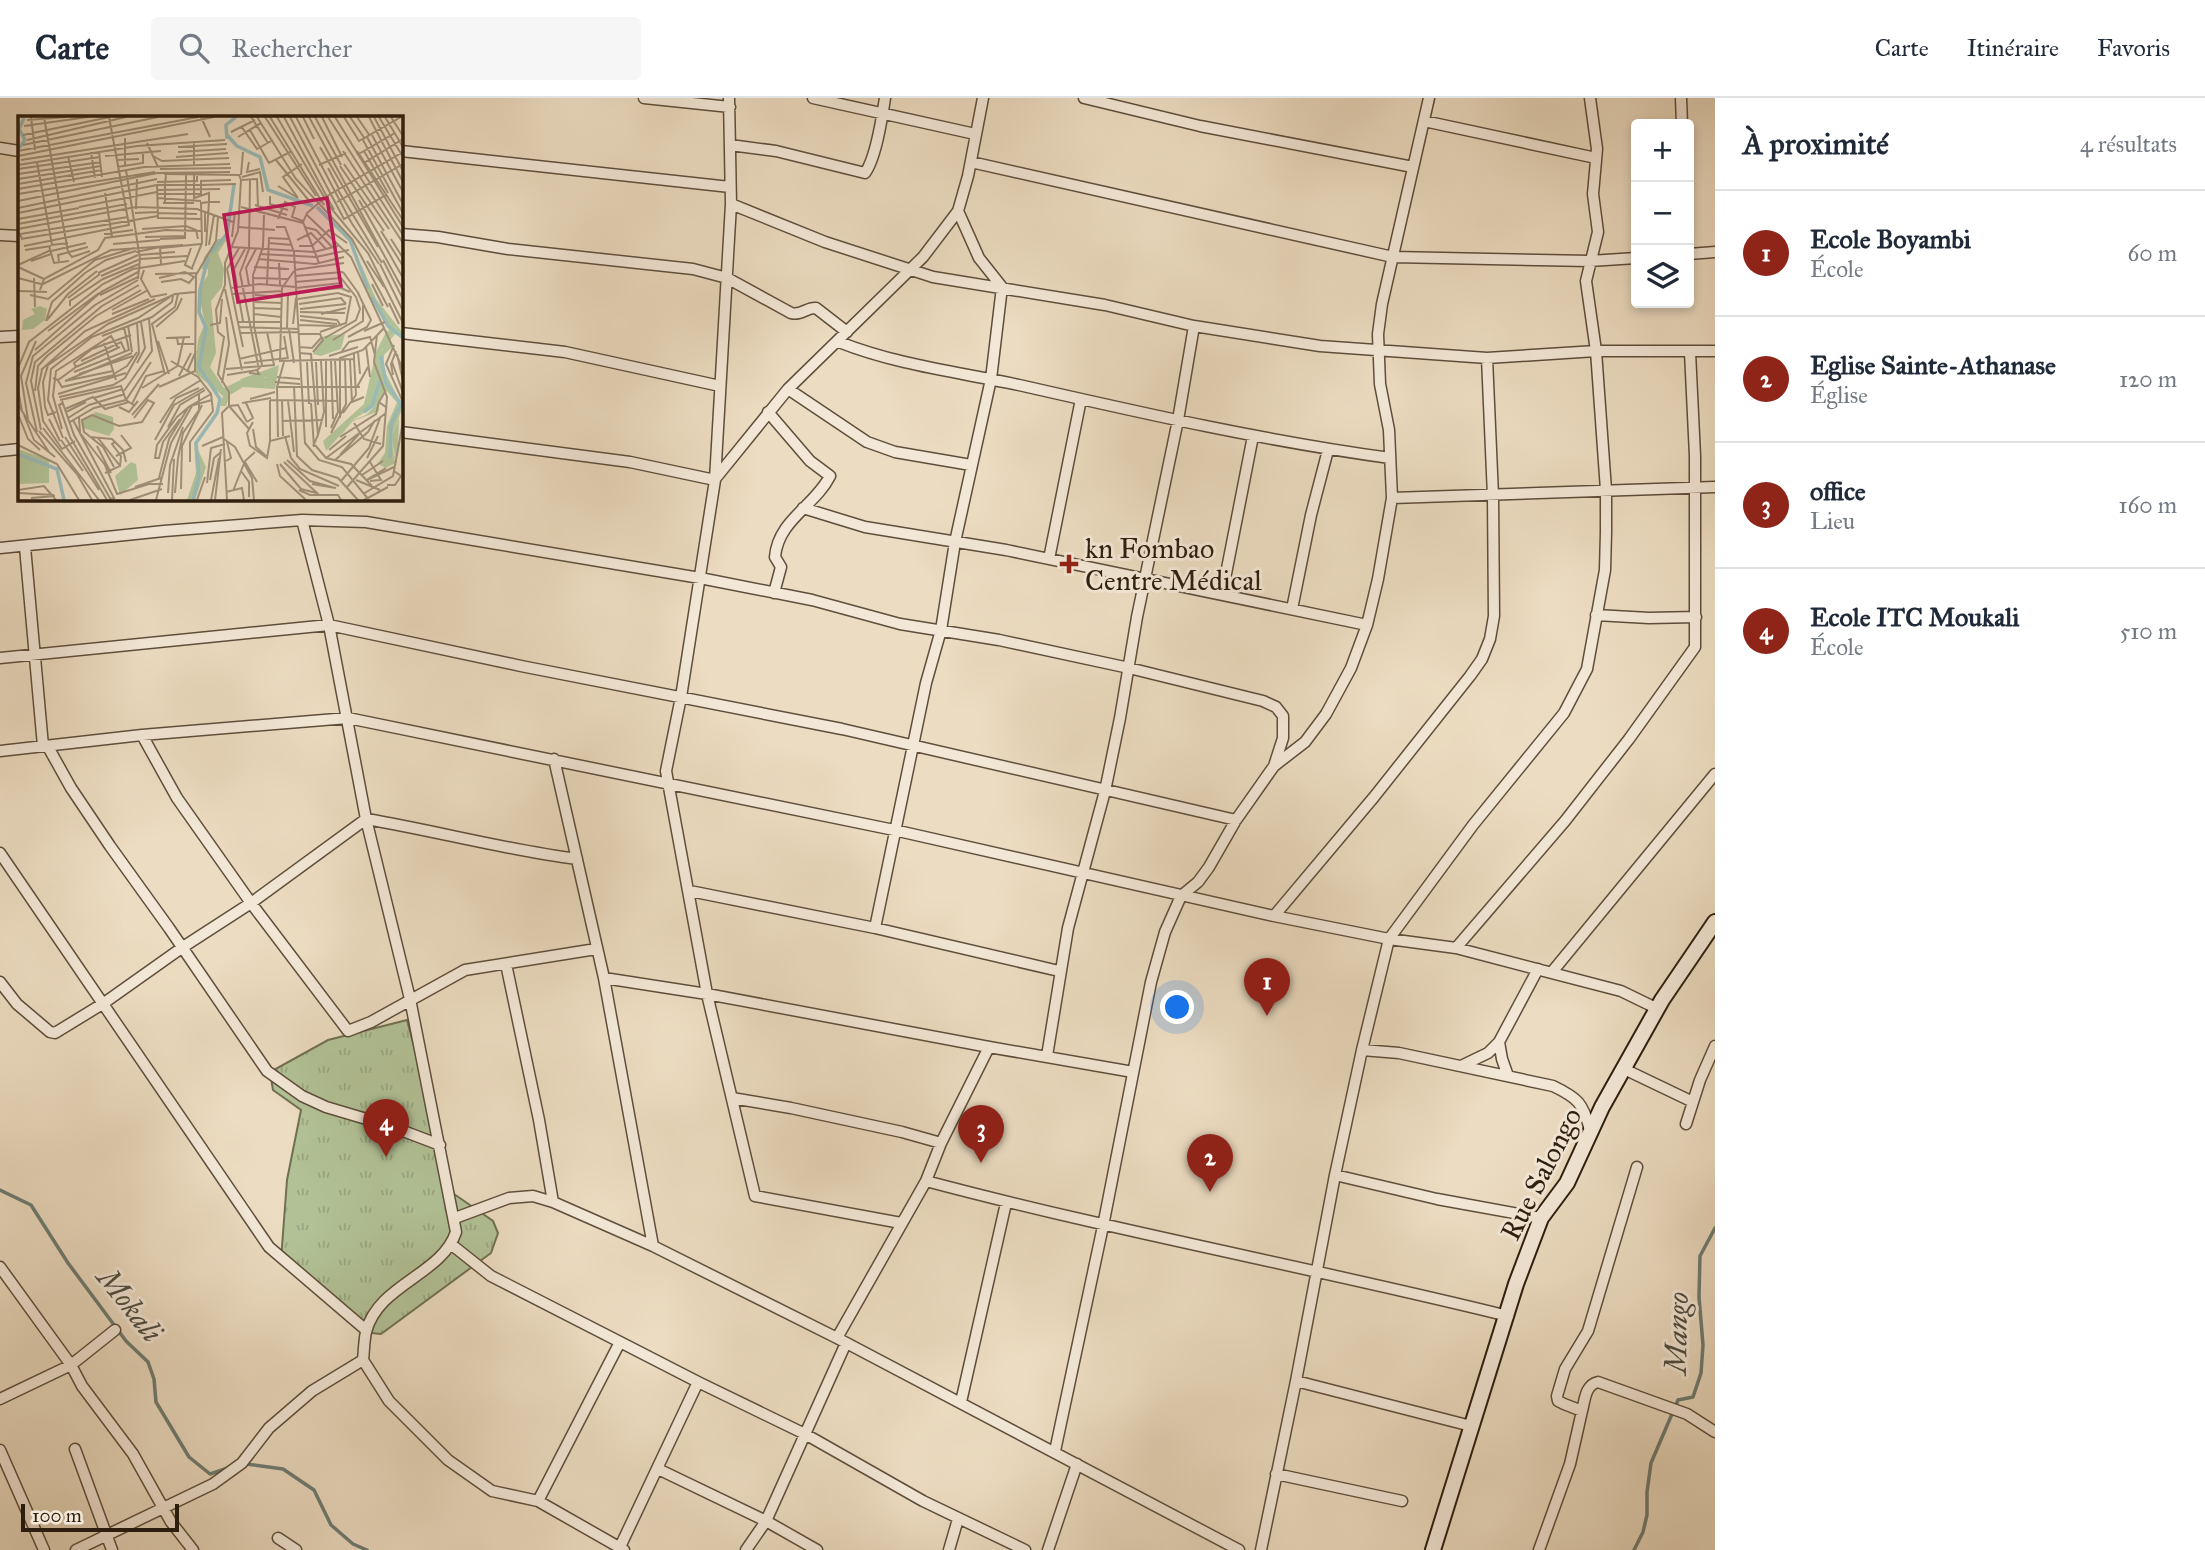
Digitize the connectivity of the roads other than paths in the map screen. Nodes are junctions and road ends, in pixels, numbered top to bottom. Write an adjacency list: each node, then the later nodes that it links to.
1 (644, 98): 9 (street)
2 (813, 98): 10 (street)
3 (885, 98): 10 (street)
4 (983, 98): 13 (street)
5 (1084, 98): 20 (street)
6 (1429, 98): 12 (street)
7 (1590, 98): 18 (street)
8 (1681, 98): 11 (street)
9 (729, 103): 14 (street)
10 (883, 114): 13 (street); 14 (street)
11 (1682, 119)
12 (1423, 121): 18 (street); 20 (street)
13 (975, 134): 19 (street)
14 (730, 145): 21 (street)
15 (0, 148): 16 (street)
16 (18, 151)
17 (402, 151): 21 (street)
18 (1596, 158): 31 (street)
19 (971, 162): 23 (street); 29 (street)
20 (1413, 167): 29 (street)
21 (730, 187): 22 (street)
22 (731, 204): 32 (street); 33 (street)
23 (958, 211): 32 (street); 34 (street)
24 (402, 234): 33 (street)
25 (0, 235): 26 (street)
26 (18, 236)
27 (1715, 252): 28 (street)
28 (1694, 254)
29 (1393, 257): 31 (street); 41 (street)
30 (1631, 258): 31 (street)
31 (1590, 261): 42 (street)
32 (908, 270): 34 (street); 36 (street)
33 (727, 278): 36 (street); 47 (street)
34 (1002, 287): 35 (street); 46 (street)
35 (1194, 326): 41 (street); 51 (street)
36 (847, 332): 40 (street)
37 (402, 333): 47 (street)
38 (18, 336): 39 (street)
39 (0, 337)
40 (839, 342): 46 (street); 48 (street)
41 (1379, 350): 45 (street); 57 (street)
42 (1596, 351): 44 (street); 45 (street); 62 (street)
43 (1715, 351): 44 (street)
44 (1690, 352): 60 (street)
45 (1487, 358): 63 (street)
46 (991, 379): 49 (street); 58 (street)
47 (720, 386): 59 (street)
48 (788, 389): 50 (street); 58 (street)
49 (1081, 399): 51 (street); 70 (street)
50 (768, 412): 59 (street); 65 (street)
51 (1178, 421): 53 (street); 72 (street)
52 (402, 432): 59 (street)
53 (1253, 436): 55 (street); 74 (street)
54 (18, 449): 56 (street)
55 (1328, 450): 57 (street); 75 (street)
56 (0, 451)
57 (1390, 458): 64 (street)
58 (971, 465): 67 (street)
59 (715, 480): 71 (street)
60 (1695, 487): 61 (street); 62 (street); 77 (street)
61 (1715, 488)
62 (1606, 490): 63 (street); 76 (street)
63 (1493, 496): 64 (street); 104 (street)
64 (1392, 498): 79 (street)
65 (803, 508): 67 (street); 73 (street)
66 (302, 520): 68 (street); 71 (street); 78 (street)
67 (955, 542): 70 (street); 80 (street)
68 (25, 547): 69 (street); 81 (street)
69 (0, 548)
70 (1049, 559): 72 (street)
71 (700, 578): 73 (street); 84 (street)
72 (1145, 578): 74 (street); 83 (street)
73 (774, 593): 80 (street)
74 (1222, 594): 75 (street)
75 (1292, 609): 79 (street)
76 (1596, 615): 77 (street); 107 (street)
77 (1696, 617): 109 (street)
78 (329, 625): 81 (street); 84 (street); 85 (street)
79 (1367, 625): 91 (street)
80 (941, 630): 83 (street); 87 (street)
81 (34, 655): 82 (street); 88 (street)
82 (0, 658)
83 (1129, 668): 91 (street); 94 (street)
84 (681, 697): 87 (street); 93 (street)
85 (348, 718): 86 (street); 90 (street); 95 (street)
86 (142, 735): 88 (street); 103 (street)
87 (914, 745): 94 (street); 97 (street)
88 (45, 746): 89 (street); 108 (street)
89 (0, 751)
90 (554, 759): 93 (street); 99 (street)
91 (1274, 766): 96 (street)
92 (1715, 774): 114 (street)
93 (666, 782): 97 (street); 101 (street)
94 (1105, 791): 96 (street); 100 (street)
95 (366, 819): 99 (street); 103 (street); 118 (street)
96 (1236, 820): 102 (street)
97 (894, 830): 100 (street); 106 (street)
98 (0, 853): 119 (street)
99 (577, 859): 110 (street)
100 (1081, 873): 102 (street); 113 (street)
101 (690, 891): 106 (street); 117 (street)
102 (1181, 895): 104 (street); 128 (street)
103 (251, 904): 108 (street); 118 (street)
104 (1274, 916): 107 (street)
105 (1715, 922): 120 (street, Rue Salongo)
106 (875, 928): 113 (street)
107 (1389, 939): 109 (street); 124 (street)
108 (183, 947): 119 (street); 135 (street)
109 (1456, 948): 112 (street)
110 (596, 949): 111 (street); 115 (street)
111 (506, 964): 118 (street); 139 (street)
112 (1538, 969): 114 (street); 121 (street)
113 (1059, 971): 125 (street)
114 (1552, 972): 120 (street)
115 (604, 978): 117 (street); 146 (street)
116 (0, 982): 119 (street)
117 (707, 994): 123 (street); 130 (street)
118 (410, 999): 135 (street)
119 (104, 1003): 151 (street)
120 (1658, 1009): 127 (street, Rue Salongo)
121 (1499, 1042): 126 (street); 129 (street)
122 (1715, 1046): 131 (street)
123 (989, 1047): 125 (street); 134 (street)
124 (1362, 1049): 126 (street); 137 (street)
125 (1047, 1055): 128 (street)
126 (1460, 1066): 129 (street)
127 (1624, 1069): 131 (street); 133 (street, Rue Salongo)
128 (1133, 1072): 144 (street)
129 (1508, 1076): 133 (street)
130 (732, 1098): 134 (street); 143 (street)
131 (1693, 1102): 132 (street)
132 (1686, 1124)
133 (1591, 1131): 142 (street, Rue Salongo)
134 (941, 1143): 138 (street)
135 (440, 1145): 141 (street)
136 (1637, 1167): 160 (street)
137 (1335, 1175): 142 (street); 148 (street)
138 (926, 1181): 140 (street); 143 (street)
139 (553, 1202): 141 (street); 146 (street)
140 (1006, 1202): 144 (street); 159 (street)
141 (455, 1218): 145 (street)
142 (1541, 1218): 149 (street, Rue Salongo)
143 (901, 1223): 152 (street)
144 (1103, 1226): 148 (street); 166 (street)
145 (452, 1245): 151 (street); 153 (street)
146 (653, 1246): 152 (street)
147 (0, 1267): 155 (street)
148 (1316, 1270): 149 (street); 156 (street)
149 (1508, 1316): 161 (street, Rue Salongo)
150 (115, 1330): 155 (street)
151 (366, 1330): 154 (street)
152 (842, 1340): 159 (street); 163 (street)
153 (620, 1342): 157 (street); 170 (street)
154 (363, 1360): 170 (street); 172 (street)
155 (71, 1365): 158 (street); 172 (street)
156 (1296, 1381): 161 (street); 169 (street)
157 (698, 1382): 163 (street); 168 (street)
158 (0, 1399)
159 (961, 1402): 166 (street)
160 (1582, 1411): 162 (street); 191 (street)
161 (1471, 1426): 190 (street, Rue Salongo)
162 (1715, 1432)
163 (805, 1434): 173 (street); 174 (street)
164 (75, 1449): 175 (street)
165 (0, 1450): 178 (street)
166 (1055, 1451): 167 (street)
167 (1077, 1464): 187 (street); 188 (street)
168 (658, 1469): 174 (street); 177 (street)
169 (1276, 1474): 171 (street); 189 (street)
170 (538, 1501): 177 (street)
171 (1402, 1501)
172 (162, 1509): 175 (street); 181 (street)
173 (958, 1519): 185 (street); 186 (street)
174 (766, 1521): 183 (street); 184 (street)
175 (107, 1535): 179 (street); 180 (street)
176 (278, 1538): 182 (street)
177 (622, 1549)
178 (44, 1550)
179 (76, 1550)
180 (112, 1550)
181 (194, 1550)
182 (296, 1550)
183 (746, 1550)
184 (817, 1550)
185 (949, 1550)
186 (1025, 1550)
187 (1048, 1550)
188 (1239, 1550)
189 (1261, 1550)
190 (1433, 1550)
191 (1539, 1550)

